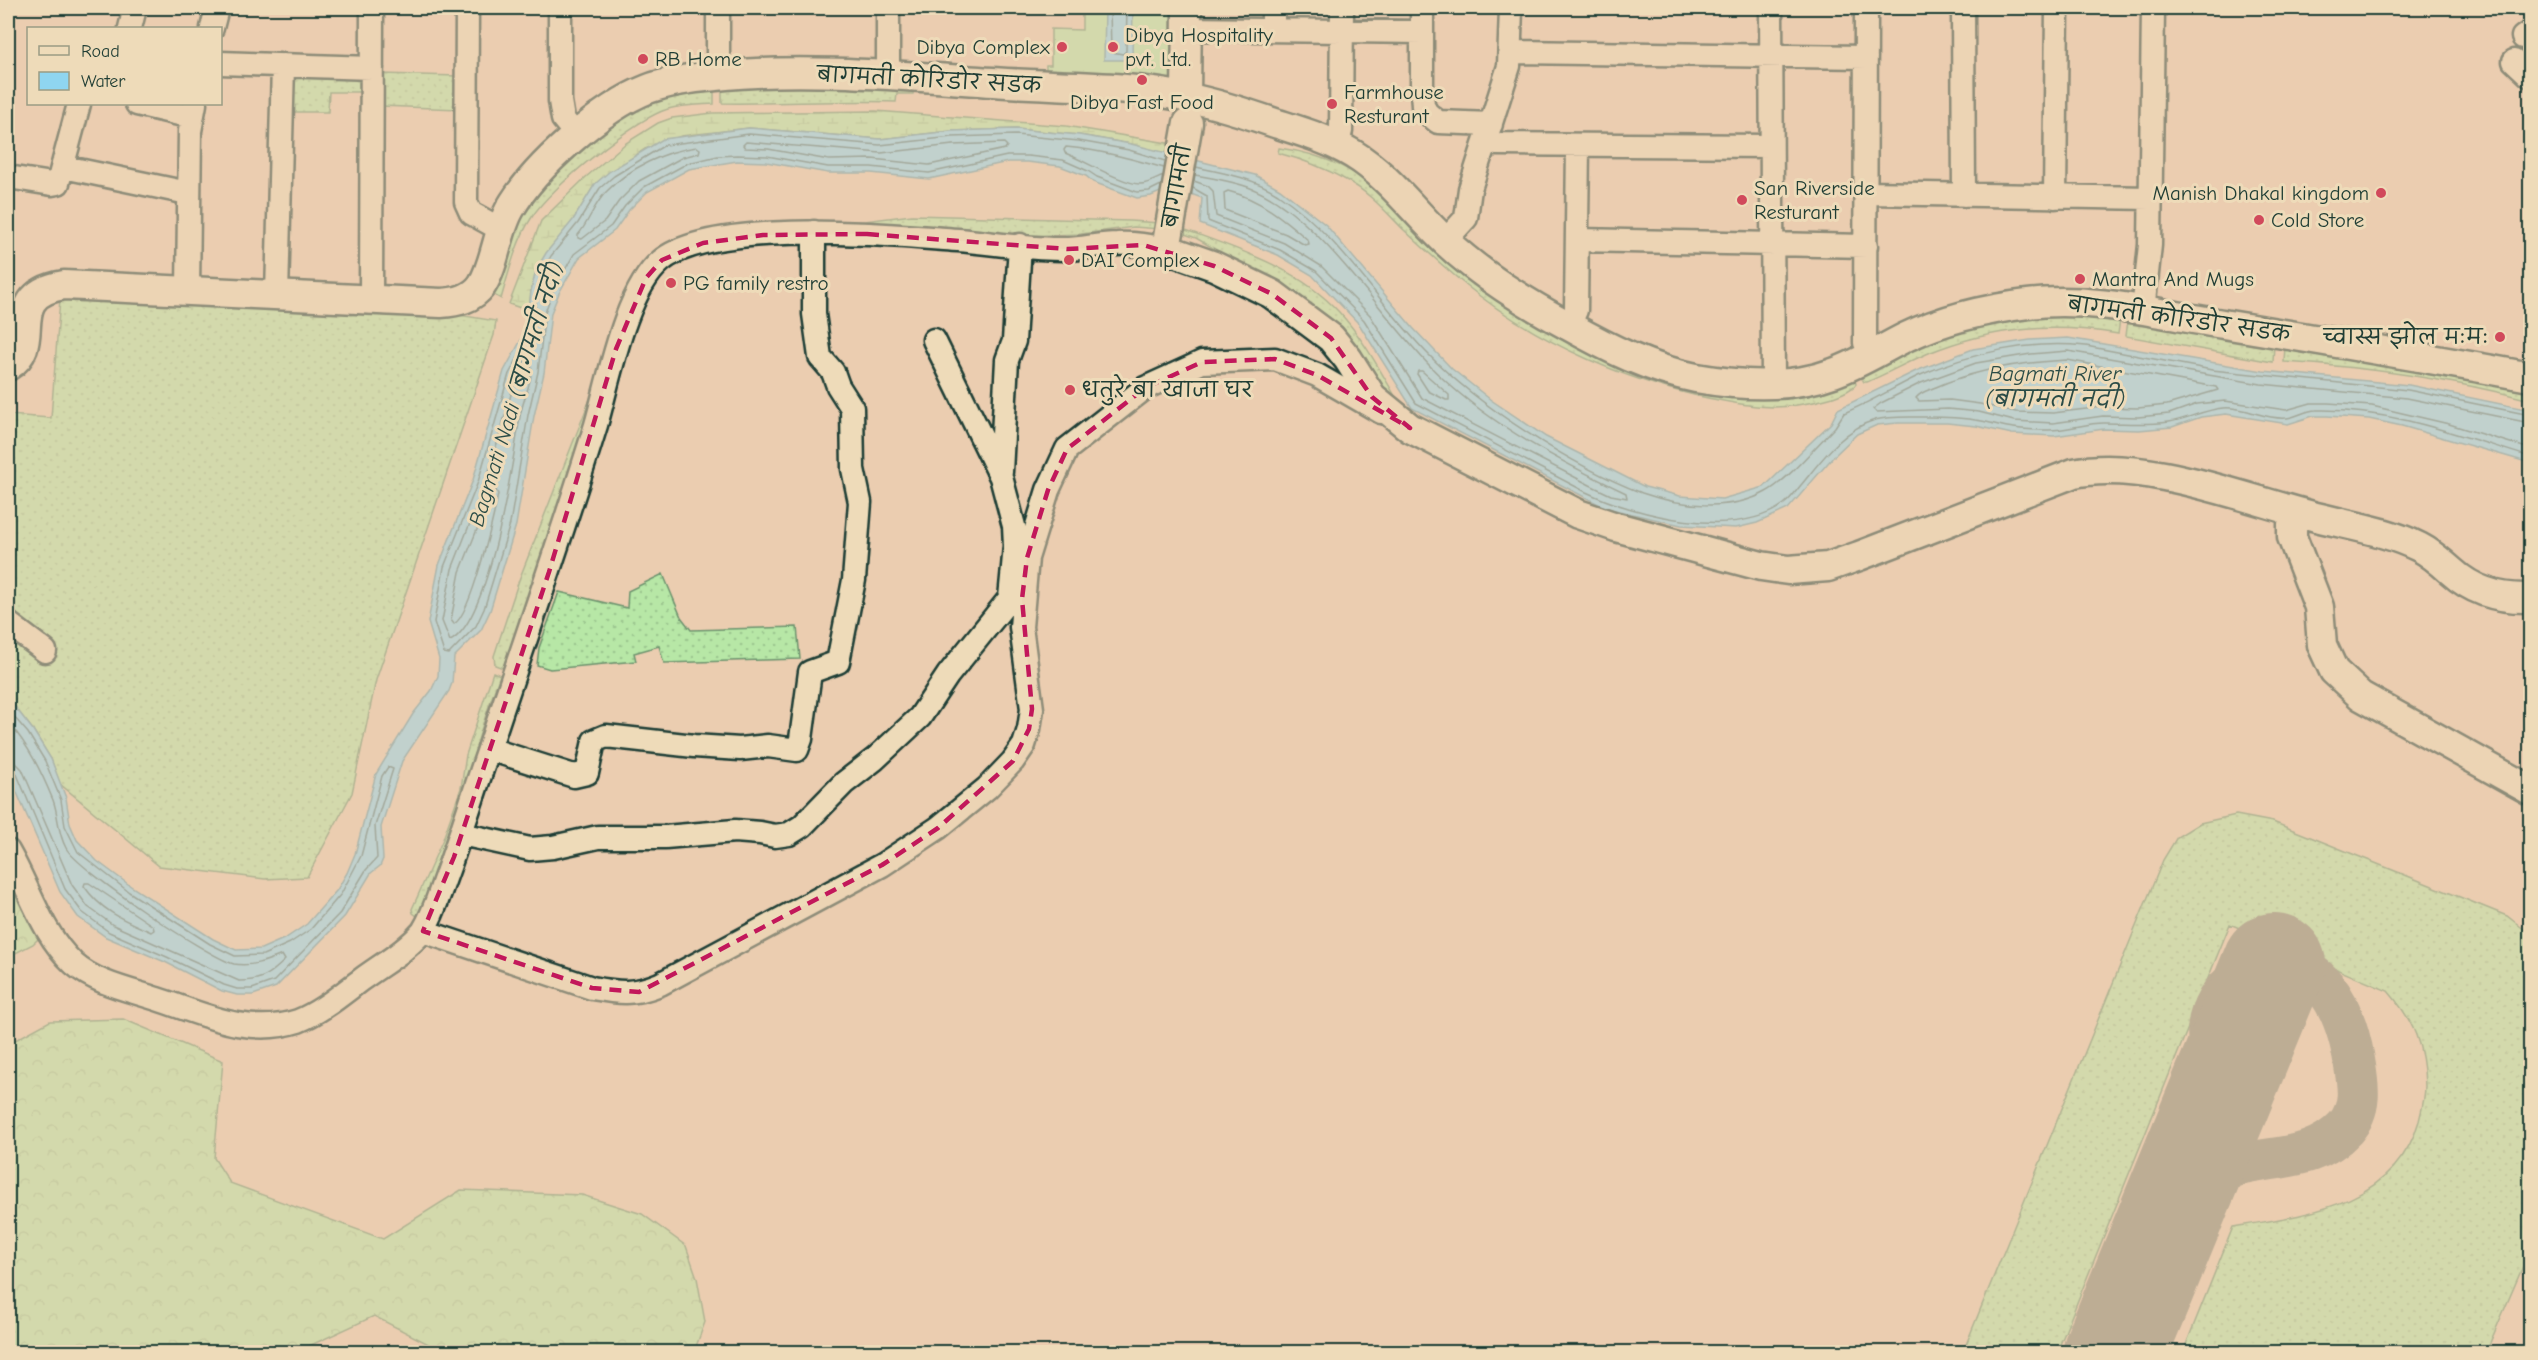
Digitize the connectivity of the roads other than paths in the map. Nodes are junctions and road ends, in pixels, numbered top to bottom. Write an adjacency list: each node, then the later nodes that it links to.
1 (135, 8): 18 (street)
2 (218, 8): 19 (street)
3 (372, 8): 28 (street)
4 (467, 8): 47 (street)
5 (560, 8): 36 (street)
6 (718, 8): 30 (street)
7 (888, 8): 29 (street)
8 (1273, 8): 20 (street)
9 (1342, 8): 21 (street)
10 (1422, 8): 22 (street)
11 (1511, 8): 23 (street)
12 (1771, 8): 24 (street)
13 (1866, 8): 25 (street)
14 (1963, 8): 44 (street)
15 (2057, 8): 45 (street)
16 (2153, 8): 46 (street)
17 (1187, 18): 20 (street); 34 (main road, बागामती)
18 (130, 27)
19 (212, 27)
20 (1273, 30): 21 (street)
21 (1341, 32): 22 (street); 38 (street)
22 (1422, 32): 35 (street)
23 (1510, 52): 24 (street); 35 (street)
24 (1770, 55): 25 (street); 39 (street)
25 (1866, 57): 43 (street)
26 (222, 63): 27 (street)
27 (283, 65): 28 (street); 56 (street)
28 (372, 68): 57 (street)
29 (888, 75): 30 (main road, बागमती कोरिडोर सडक); 34 (main road, बागमती कोरिडोर सडक)
30 (717, 76): 36 (main road, बागमती कोरिडोर सडक)
31 (79, 105): 40 (street)
32 (146, 105): 33 (street)
33 (193, 110): 42 (street)
34 (1187, 110): 38 (main road, बागमती कोरिडोर सडक); 54 (main road, बागामती)
35 (1488, 133): 37 (street); 50 (street)
36 (578, 136): 47 (main road, बागमती कोरिडोर सडक)
37 (1578, 145): 39 (street); 49 (street)
38 (1337, 146): 50 (main road, बागमती कोरिडोर सडक)
39 (1771, 146): 51 (street)
40 (64, 167): 41 (street); 42 (street)
41 (8, 177)
42 (188, 193): 55 (street)
43 (1866, 193): 44 (street); 53 (street)
44 (1964, 195): 45 (street)
45 (2055, 197): 46 (street)
46 (2150, 198): 58 (street)
47 (500, 229): 57 (main road, बागमती कोरिडोर सडक)
48 (814, 232): 52 (street); 71 (street); 71 (street)
49 (1578, 240): 51 (street); 59 (street)
50 (1445, 241): 59 (main road, बागमती कोरिडोर सडक)
51 (1771, 244): 53 (street); 64 (street)
52 (1020, 245): 54 (street); 66 (street)
53 (1866, 246): 61 (street)
54 (1166, 249): 65 (main road)
55 (188, 290): 56 (main road); 62 (main road)
56 (277, 295): 57 (main road)
57 (371, 299)
58 (2143, 311): 61 (main road, बागमती कोरिडोर सडक); 63 (main road, बागमती कोरिडोर सडक)
59 (1569, 326): 64 (main road, बागमती कोरिडोर सडक)
60 (934, 340): 66 (street)
61 (1873, 354): 64 (main road, बागमती कोरिडोर सडक)
62 (8, 366)
63 (2530, 377)
64 (1773, 384)
65 (1410, 428): 67 (main road); 75 (street)
66 (1001, 477): 73 (street)
67 (2302, 513): 68 (main road); 72 (main road)
68 (2530, 598)
69 (8, 623): 70 (street)
70 (45, 651)
71 (489, 748): 73 (street)
72 (2530, 790)
73 (461, 834): 75 (street)
74 (8, 851): 75 (street)
75 (423, 931)

